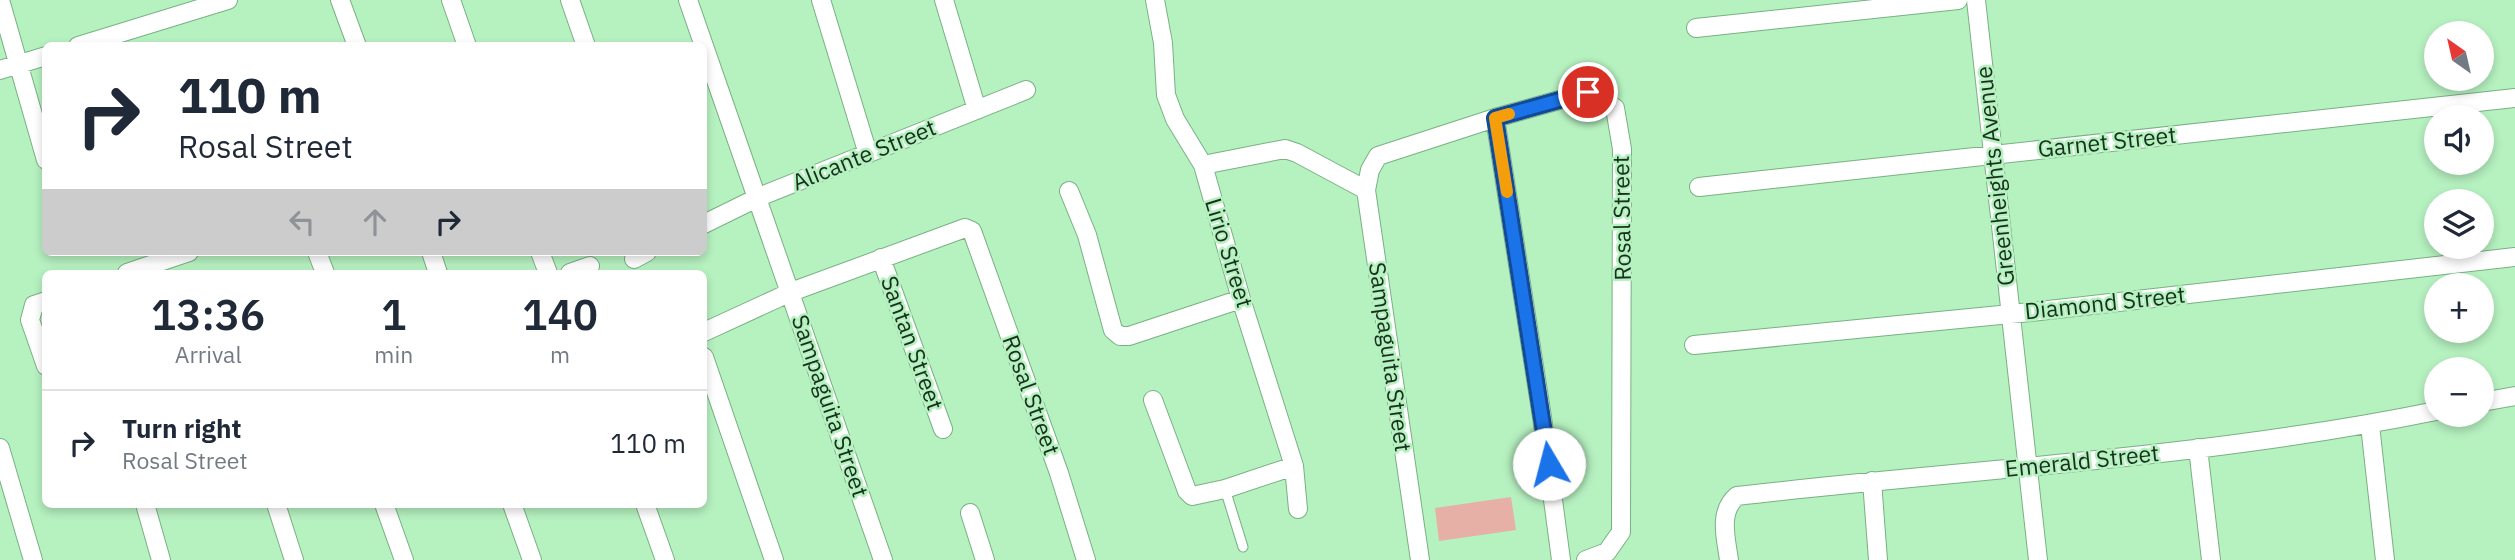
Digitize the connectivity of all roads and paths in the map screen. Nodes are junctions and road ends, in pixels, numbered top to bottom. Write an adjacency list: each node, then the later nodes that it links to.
1 (0, 0): 20 (street)
2 (228, 0): 13 (street)
3 (340, 0): 14 (street)
4 (451, 0): 15 (street)
5 (569, 0): 16 (street)
6 (688, 0): 17 (street, Sampaguita Street)
7 (821, 0): 26 (street)
8 (943, 0): 23 (street)
9 (1155, 0): 29 (street)
10 (1958, 0): 12 (street)
11 (1976, 0): 27 (street, Greenheights Avenue)
12 (1696, 29)
13 (119, 40)
14 (356, 42)
15 (466, 42)
16 (585, 42)
17 (703, 42)
18 (707, 53): 33 (street, Sampaguita Street)
19 (42, 57): 20 (street)
20 (9, 67): 25 (street)
21 (1026, 90): 23 (street, Alicante Street)
22 (2515, 98): 27 (street, Garnet Street)
23 (977, 110): 26 (street, Alicante Street)
24 (1495, 118): 28 (street, Rosal Street); 80 (street); 81 (street, Rosal Street)
25 (42, 150)
26 (868, 153): 33 (street, Alicante Street)
27 (1992, 154): 30 (street, Garnet Street); 44 (street, Greenheights Avenue)
28 (1378, 156): 31 (street, Sampaguita Street)
29 (1203, 165): 31 (street, Lirio Street); 42 (street, Lirio Street)
30 (1699, 187)
31 (1366, 190): 79 (street, Sampaguita Street)
32 (1069, 191): 42 (street)
33 (759, 197): 34 (street, Alicante Street); 41 (street, Sampaguita Street)
34 (707, 223)
35 (177, 256): 39 (street)
36 (2515, 257): 44 (street, Diamond Street)
37 (881, 258): 41 (street); 54 (street, Santan Street); 78 (street, Rosal Street)
38 (590, 266): 40 (street)
39 (136, 270)
40 (579, 270)
41 (791, 292): 45 (street); 76 (street, Sampaguita Street)
42 (1241, 299): 57 (street, Lirio Street)
43 (42, 302): 47 (street)
44 (2010, 314): 46 (street, Diamond Street); 58 (street, Greenheights Avenue)
45 (707, 331)
46 (1694, 345)
47 (42, 354)
48 (707, 366): 75 (street)
49 (2515, 396): 51 (street)
50 (1153, 400): 60 (street)
51 (2494, 400)
52 (2424, 414): 53 (street, Emerald Street)
53 (2370, 425): 56 (street, Emerald Street); 86 (street)
54 (943, 429)
55 (0, 447): 69 (street)
56 (2198, 448): 58 (street, Emerald Street); 85 (street)
57 (1294, 466): 60 (street); 66 (street, Lirio Street)
58 (2028, 468): 59 (street, Emerald Street); 84 (street, Greenheights Avenue)
59 (1872, 481): 82 (street, Emerald Street); 83 (street)
60 (1226, 489): 68 (lane)
61 (146, 508): 70 (street)
62 (277, 508): 71 (street)
63 (385, 508): 72 (street)
64 (513, 508): 73 (street)
65 (646, 508): 74 (street)
66 (1298, 509)
67 (970, 513): 77 (street)
68 (1243, 547)
69 (33, 560)
70 (161, 560)
71 (294, 560)
72 (404, 560)
73 (532, 560)
74 (665, 560)
75 (774, 560)
76 (883, 560)
77 (985, 560)
78 (1086, 560)
79 (1420, 560)
80 (1561, 560)
81 (1586, 560)
82 (1728, 560)
83 (1878, 560)
84 (2038, 560)
85 (2211, 560)
86 (2385, 560)

